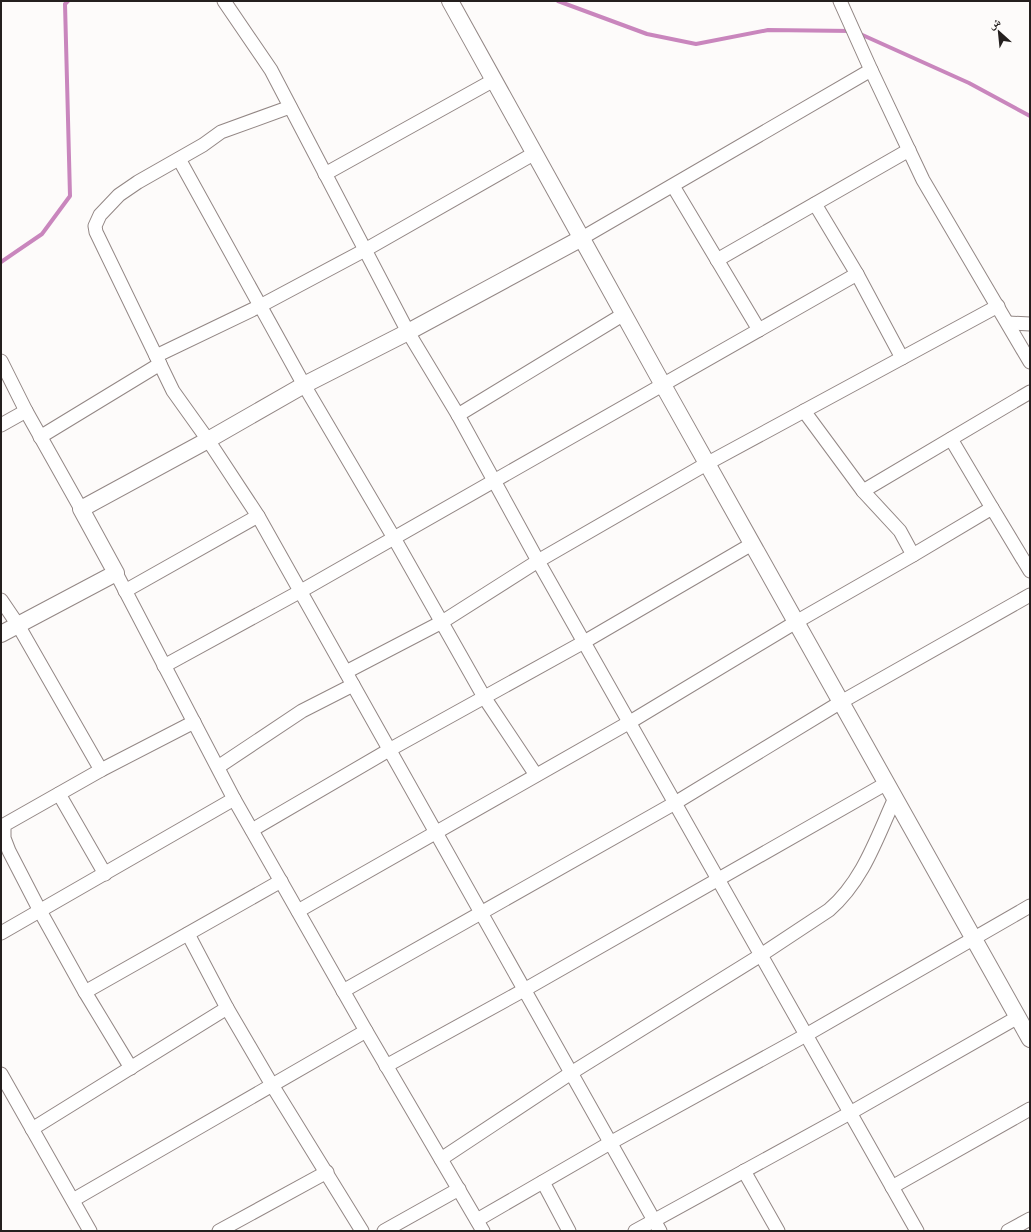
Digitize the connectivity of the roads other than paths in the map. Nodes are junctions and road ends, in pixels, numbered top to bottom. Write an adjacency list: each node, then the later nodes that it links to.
1 (224, 1): 6 (street)
2 (450, 1): 5 (street)
3 (840, 1): 4 (street)
4 (871, 70): 7 (street); 11 (street)
5 (494, 80): 8 (street); 10 (street)
6 (290, 107): 9 (street); 10 (street)
7 (909, 150): 12 (street); 18 (street)
8 (534, 153): 13 (street); 14 (street)
9 (179, 159): 17 (street); 25 (street)
10 (325, 174): 14 (street)
11 (673, 186): 13 (street); 15 (street)
12 (815, 204): 15 (street); 16 (street)
13 (582, 238): 19 (street); 23 (street)
14 (365, 250): 17 (street); 23 (street)
15 (717, 260): 22 (street)
16 (857, 274): 22 (street); 24 (street)
17 (260, 306): 25 (street); 28 (street)
18 (998, 306): 20 (street); 24 (street)
19 (624, 314): 29 (street); 33 (street)
20 (1008, 323): 21 (street); 27 (street)
21 (1030, 324)
22 (759, 330): 29 (street)
23 (408, 332): 28 (street); 33 (street)
24 (902, 358): 32 (street)
25 (158, 360): 35 (street); 37 (street)
26 (1, 361): 31 (street)
27 (1030, 362)
28 (304, 385): 37 (street); 44 (street)
29 (663, 385): 38 (street); 39 (street)
30 (1030, 392): 36 (street)
31 (26, 411): 34 (street); 35 (street)
32 (804, 411): 38 (street); 40 (street)
33 (458, 415): 39 (street)
34 (1, 425)
35 (40, 437): 42 (street)
36 (951, 439): 40 (street); 41 (street)
37 (208, 440): 42 (street); 43 (street)
38 (708, 464): 45 (street); 47 (street)
39 (494, 482): 44 (street); 47 (street)
40 (863, 491): 46 (street)
41 (992, 508): 46 (street); 48 (street)
42 (81, 509): 49 (street)
43 (258, 516): 50 (street); 51 (street)
44 (394, 538): 51 (street); 54 (street)
45 (752, 544): 55 (street); 58 (street)
46 (913, 555): 55 (street)
47 (538, 561): 54 (street); 58 (street)
48 (1030, 571)
49 (116, 573): 50 (street); 56 (street)
50 (125, 591): 59 (street)
51 (300, 592): 59 (street); 60 (street)
52 (1030, 595): 63 (street)
53 (1, 600): 56 (street)
54 (442, 622): 60 (street); 62 (street)
55 (796, 622): 63 (street); 65 (street)
56 (18, 625): 57 (street); 68 (street)
57 (1, 634)
58 (584, 642): 62 (street); 65 (street)
59 (164, 666): 64 (street)
60 (346, 672): 61 (street)
61 (353, 685): 66 (street); 67 (street)
62 (484, 698): 66 (street); 69 (street)
63 (841, 702): 70 (street); 74 (street)
64 (194, 722): 67 (street); 68 (street)
65 (630, 722): 69 (street); 74 (street)
66 (389, 750): 75 (street); 76 (street)
67 (218, 767): 73 (street)
68 (101, 770): 71 (street)
69 (536, 775): 76 (street)
70 (886, 782): 72 (street); 78 (street)
71 (59, 794): 77 (street); 81 (street)
72 (895, 798): 86 (street); 87 (street)
73 (234, 799): 75 (street); 77 (street)
74 (675, 803): 78 (street); 83 (street)
75 (252, 830): 79 (street)
76 (436, 832): 82 (street); 83 (street)
77 (105, 874): 81 (street)
78 (718, 880): 87 (street); 88 (street)
79 (281, 881): 82 (street); 85 (street)
80 (1030, 906): 86 (street)
81 (40, 911): 84 (street); 90 (street)
82 (298, 911): 89 (street)
83 (481, 913): 88 (street); 89 (street)
84 (1, 933)
85 (188, 934): 90 (street); 91 (street)
86 (974, 938): 92 (street); 94 (street)
87 (761, 955): 94 (street); 98 (street)
88 (524, 990): 96 (street); 98 (street)
89 (343, 991): 93 (street)
90 (85, 992): 97 (street)
91 (227, 1008): 97 (street); 100 (street)
92 (1018, 1017): 95 (street); 102 (street)
93 (366, 1031): 96 (street); 100 (street)
94 (806, 1035): 102 (street); 104 (street)
95 (1030, 1039)
96 (386, 1066): 105 (street)
97 (131, 1068): 103 (street)
98 (571, 1073): 104 (street); 105 (street)
99 (1, 1074): 103 (street)
100 (272, 1085): 107 (street); 111 (street)
101 (1030, 1109): 109 (street)
102 (850, 1113): 106 (street); 109 (street)
103 (32, 1129): 111 (street)
104 (610, 1143): 108 (street); 114 (street)
105 (441, 1159): 110 (street)
106 (744, 1171): 114 (street); 121 (street)
107 (327, 1172): 116 (street); 117 (street)
108 (544, 1182): 113 (street); 119 (street)
109 (892, 1187): 122 (street)
110 (459, 1189): 113 (street); 118 (street)
111 (73, 1200): 115 (street)
112 (1030, 1219): 123 (street)
113 (480, 1225)
114 (657, 1226): 120 (street)
115 (90, 1231)
116 (219, 1231)
117 (362, 1231)
118 (384, 1231)
119 (569, 1231)
120 (635, 1231)
121 (778, 1231)
122 (917, 1231)
123 (1008, 1231)

